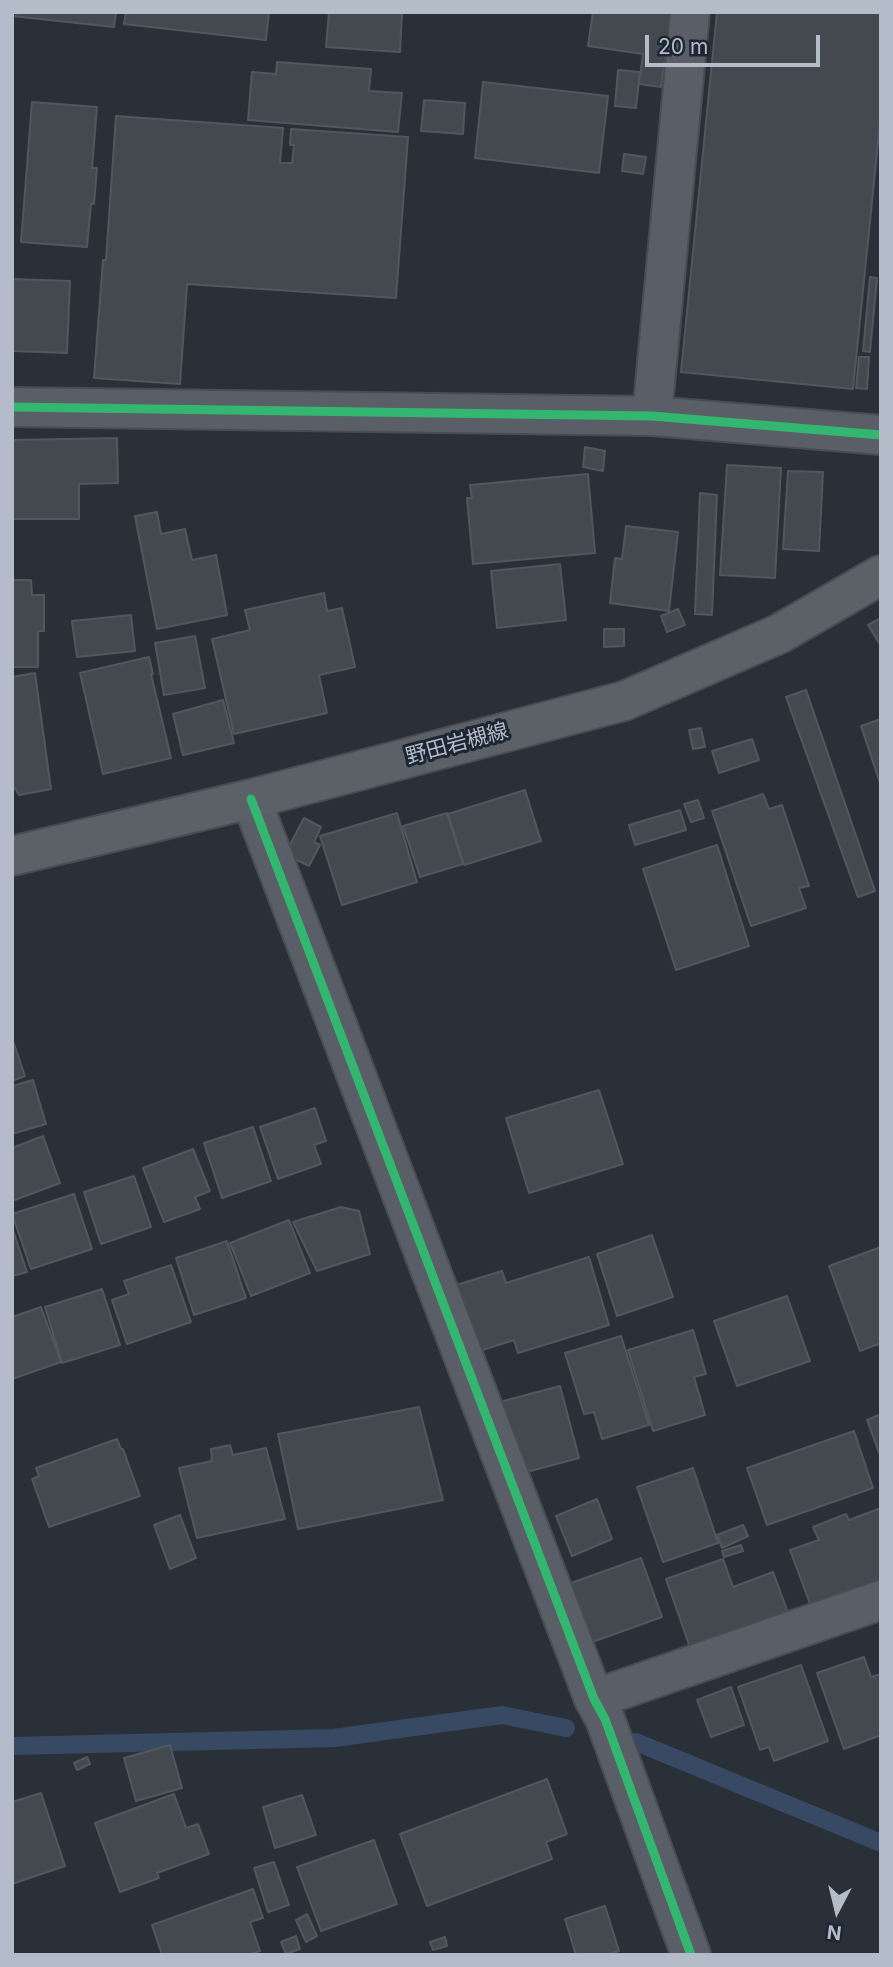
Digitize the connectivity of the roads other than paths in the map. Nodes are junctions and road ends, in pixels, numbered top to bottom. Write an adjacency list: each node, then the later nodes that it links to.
1 (690, 12): 3 (street)
2 (12, 407): 3 (street)
3 (652, 416): 4 (street)
4 (881, 435)
5 (881, 575): 6 (main road, 野田岩槻線)
6 (251, 799): 7 (main road, 野田岩槻線); 9 (street)
7 (12, 856)
8 (881, 1600): 9 (street)
9 (594, 1699): 10 (street)
10 (691, 1955)

